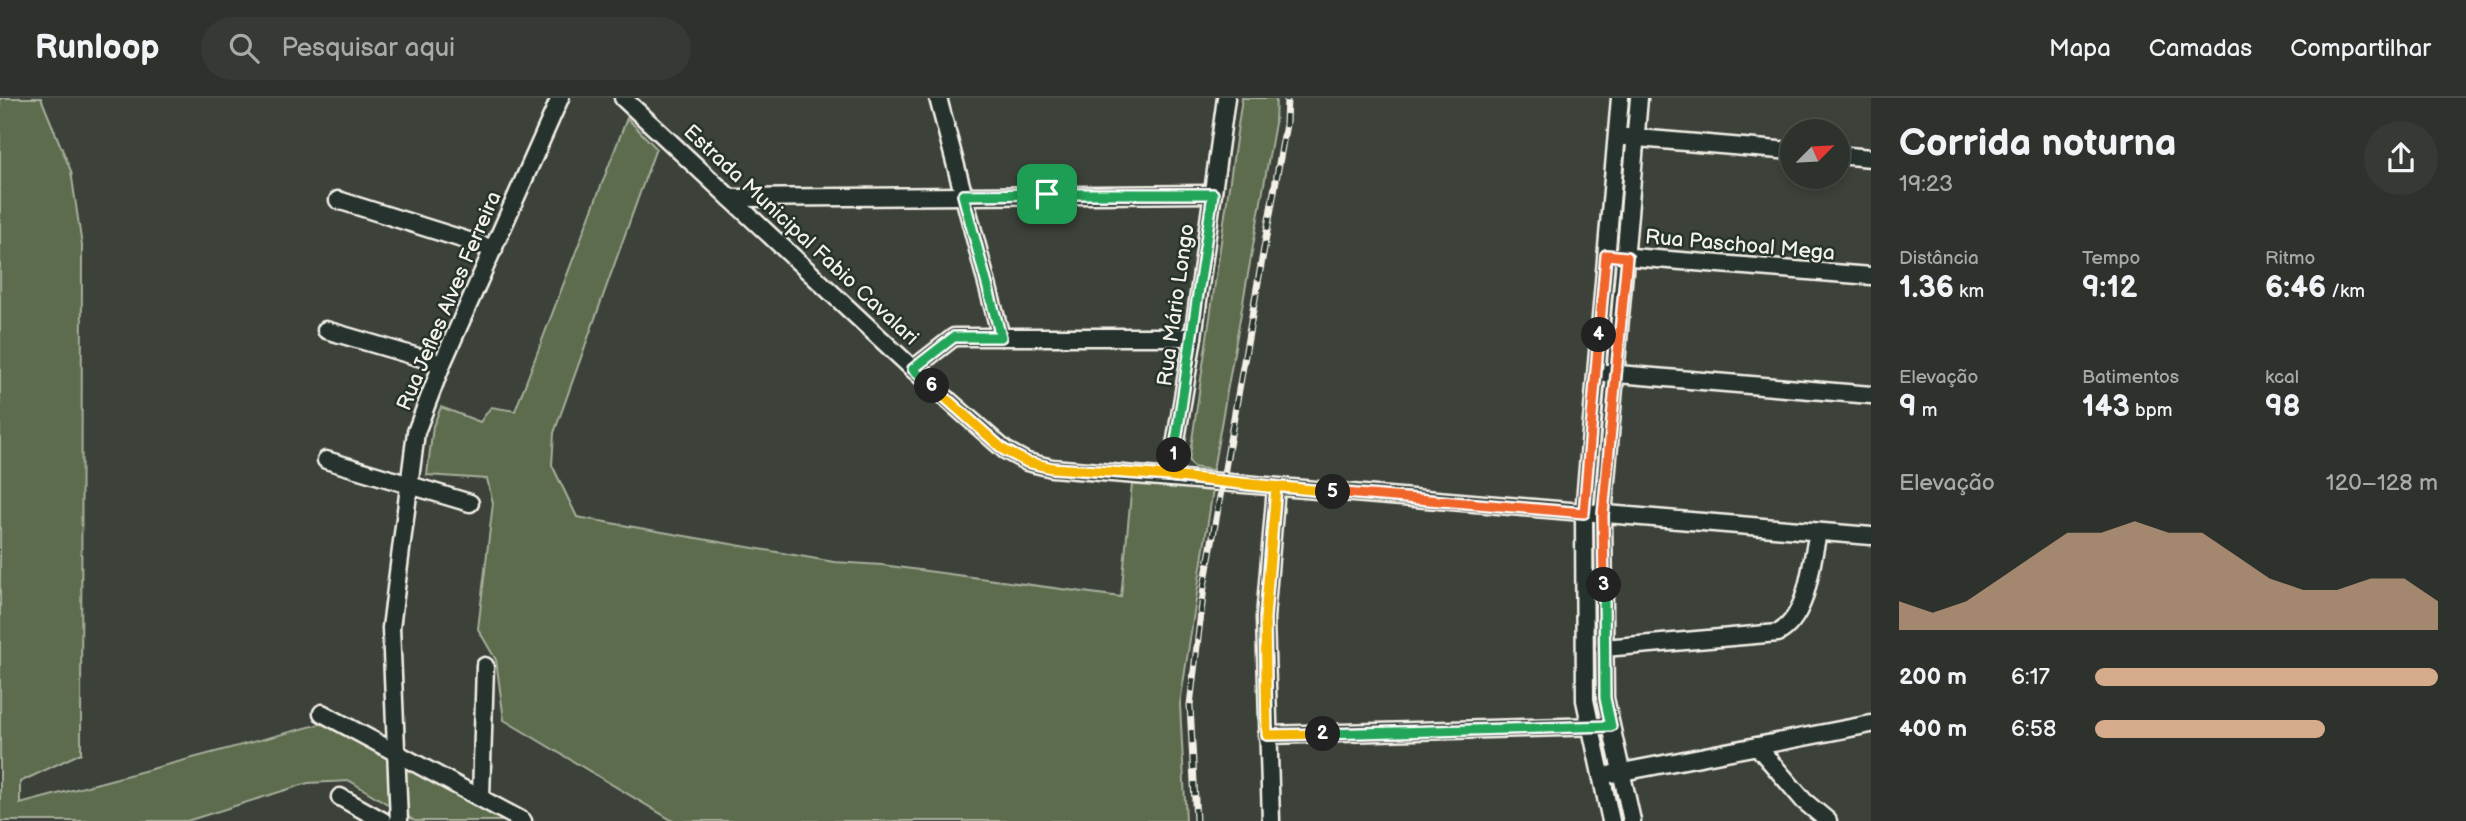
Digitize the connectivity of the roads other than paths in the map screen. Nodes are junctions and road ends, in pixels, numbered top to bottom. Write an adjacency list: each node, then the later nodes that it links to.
1 (560, 98): 16 (street, Rua Jefles Alves Ferreira)
2 (623, 98): 14 (street, Estrada Municipal Fabio Cavalari)
3 (938, 98): 13 (street)
4 (1226, 98): 12 (street, Rua Mário Longo)
5 (1620, 98): 7 (street)
6 (1639, 98): 8 (street)
7 (1617, 136): 8 (street); 17 (street)
8 (1636, 137): 9 (street); 18 (street)
9 (1780, 150)
10 (1850, 156): 11 (street)
11 (1871, 158)
12 (1213, 194): 13 (street); 22 (street, Rua Mário Longo)
13 (963, 195): 14 (street); 21 (street)
14 (730, 198): 24 (street, Estrada Municipal Fabio Cavalari)
15 (338, 200): 16 (street)
16 (494, 249): 23 (street, Rua Jefles Alves Ferreira)
17 (1606, 255): 18 (street, Rua Paschoal Mega); 25 (street)
18 (1627, 257): 19 (street, Rua Paschoal Mega); 26 (street)
19 (1871, 276)
20 (326, 330): 23 (street)
21 (1001, 337): 22 (street); 24 (street)
22 (1193, 337): 29 (street, Rua Mário Longo)
23 (442, 364): 30 (street, Rua Jefles Alves Ferreira)
24 (913, 369): 29 (street, Estrada Municipal Fabio Cavalari)
25 (1596, 372): 26 (street); 33 (street)
26 (1616, 374): 27 (street); 34 (street)
27 (1871, 395)
28 (326, 460): 30 (street)
29 (1170, 476): 31 (street, Estrada Municipal Fabio Cavalari)
30 (408, 485): 32 (street); 45 (street, Rua Jefles Alves Ferreira)
31 (1276, 488): 33 (street, Estrada Municipal Fabio Cavalari); 43 (street)
32 (470, 503)
33 (1584, 513): 34 (street, Estrada Municipal Fabio Cavalari); 42 (street)
34 (1603, 515): 35 (street, Estrada Municipal Fabio Cavalari); 37 (street)
35 (1818, 533): 36 (street, Estrada Municipal Fabio Cavalari); 37 (street)
36 (1871, 536)
37 (1604, 648): 41 (street)
38 (485, 666): 49 (street)
39 (322, 713): 45 (street)
40 (1871, 724): 44 (street)
41 (1611, 726): 42 (street); 46 (street)
42 (1591, 727): 43 (street); 47 (street)
43 (1267, 735): 53 (street)
44 (1758, 746): 46 (street); 56 (street)
45 (396, 752): 49 (street); 51 (street, Rua Jefles Alves Ferreira)
46 (1621, 772): 47 (street); 55 (street)
47 (1601, 776): 54 (street)
48 (340, 797): 50 (street)
49 (481, 797): 52 (street)
50 (383, 821)
51 (399, 821)
52 (523, 821)
53 (1271, 821)
54 (1611, 821)
55 (1632, 821)
56 (1828, 821)

